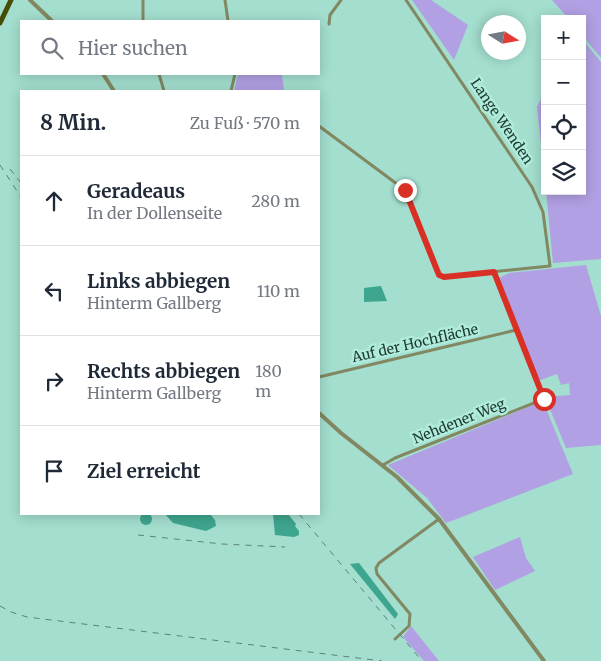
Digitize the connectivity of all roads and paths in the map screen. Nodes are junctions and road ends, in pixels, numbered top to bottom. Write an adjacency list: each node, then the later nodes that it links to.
1 (11, 0): 10 (main road)
2 (30, 0): 7 (street)
3 (143, 0): 8 (street)
4 (225, 0): 9 (street)
5 (341, 0): 11 (street)
6 (406, 0): 19 (street, Lange Wenden)
7 (51, 20)
8 (143, 20)
9 (228, 20)
10 (0, 24)
11 (329, 24)
12 (104, 75): 15 (street)
13 (159, 75): 16 (street)
14 (236, 75): 17 (street)
15 (113, 90)
16 (164, 90)
17 (231, 90)
18 (320, 127): 19 (street)
19 (494, 272): 20 (street)
20 (516, 330): 21 (street, Auf der Hochfläche); 23 (street, Nehdener Weg)
21 (320, 377)
22 (320, 413): 23 (street)
23 (383, 466): 24 (street)
24 (439, 519): 25 (street); 26 (street)
25 (395, 639)
26 (544, 661)

